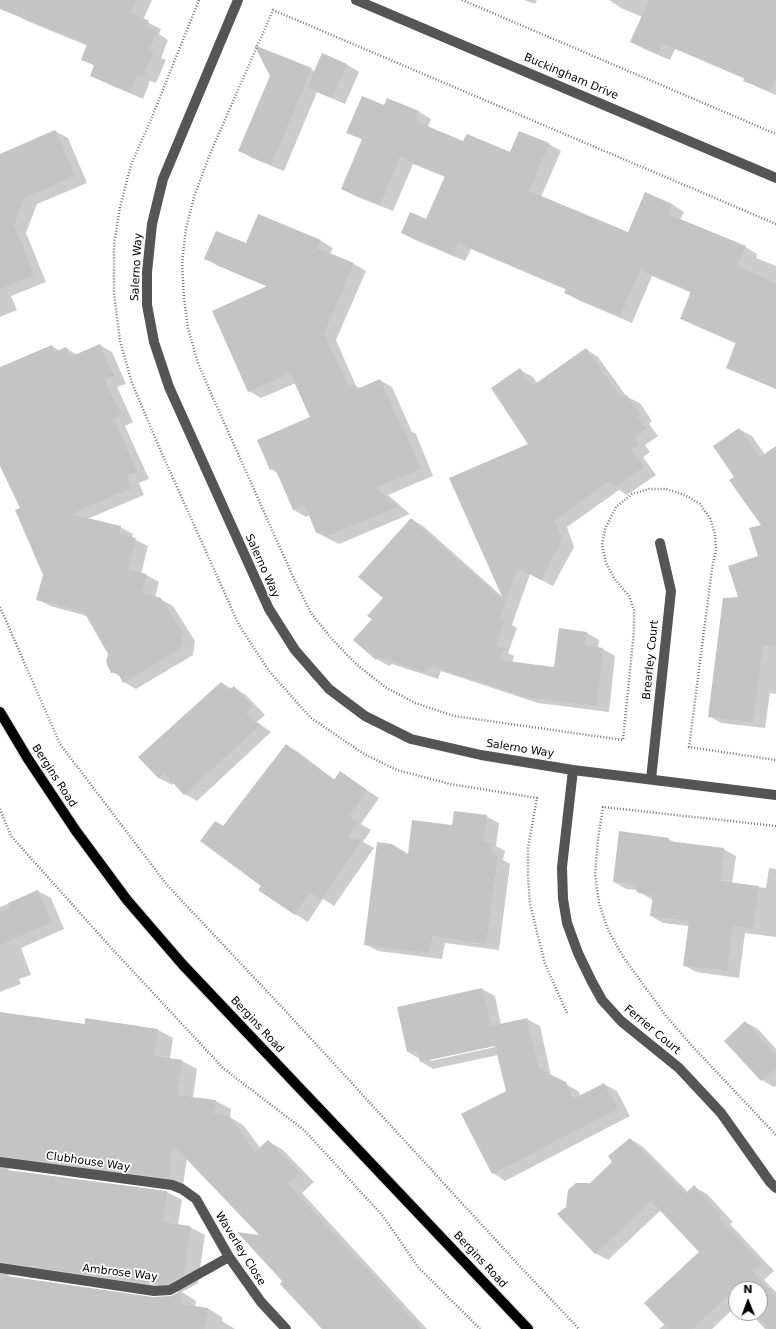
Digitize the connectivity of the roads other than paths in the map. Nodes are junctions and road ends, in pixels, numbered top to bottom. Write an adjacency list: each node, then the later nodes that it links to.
1 (238, 0): 6 (street, Salerno Way)
2 (356, 0): 3 (street, Buckingham Drive)
3 (776, 178)
4 (660, 543): 7 (street, Brearley Court)
5 (0, 712): 15 (main road, Bergins Road)
6 (573, 770): 7 (street, Salerno Way); 11 (street, Ferrier Court)
7 (651, 779): 8 (street, Salerno Way)
8 (776, 795)
9 (0, 1162): 10 (street, Clubhouse Way)
10 (172, 1185): 12 (street, Waverley Close)
11 (776, 1188)
12 (229, 1257): 13 (street, Ambrose Way); 14 (street, Waverley Close)
13 (0, 1268)
14 (286, 1329)
15 (528, 1329)

